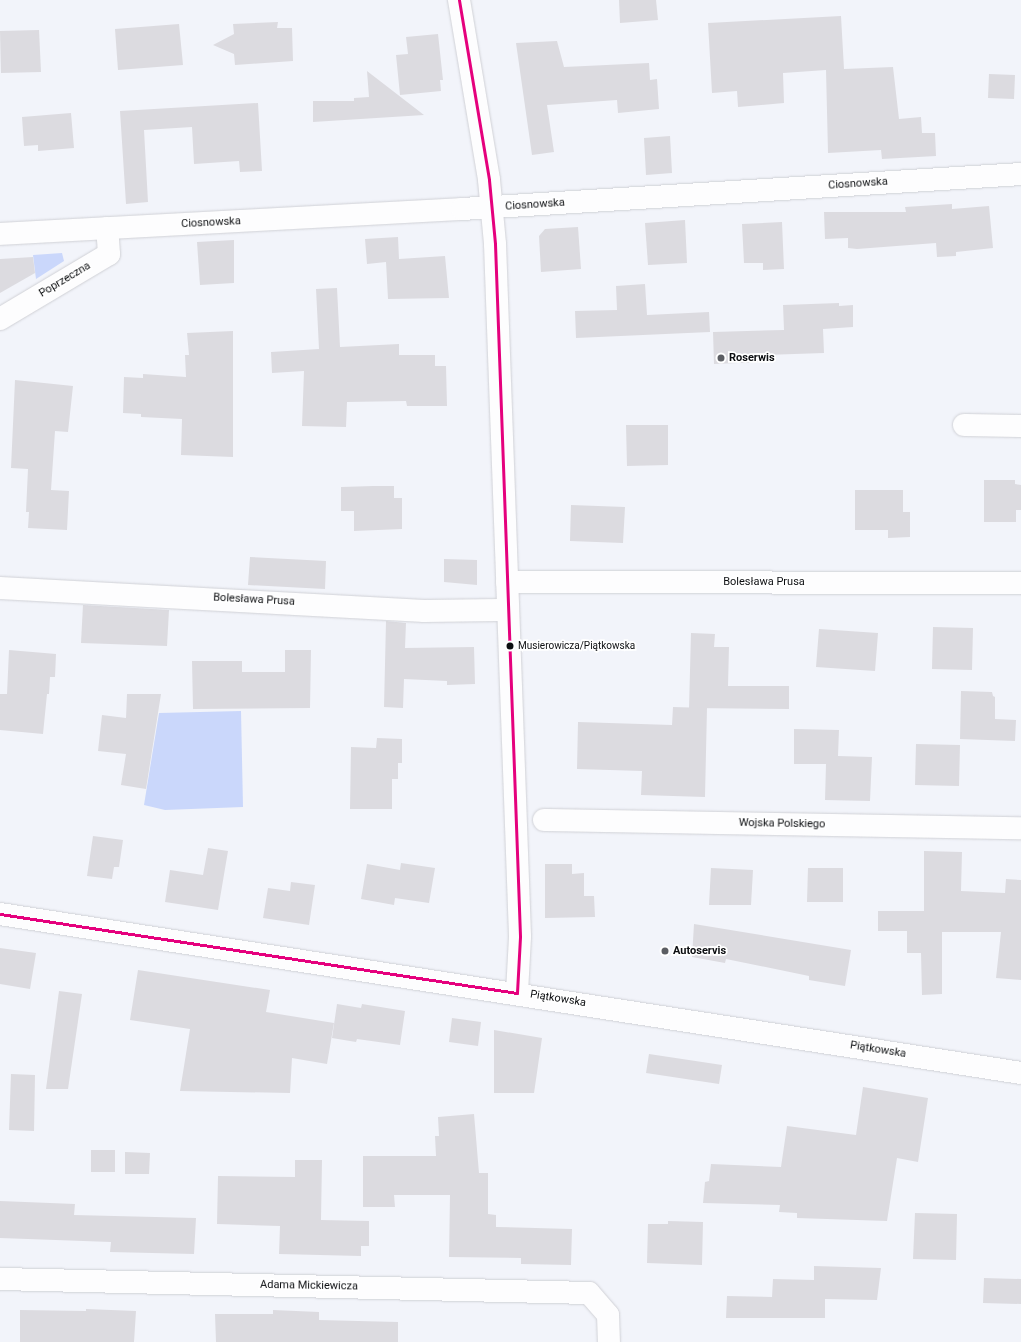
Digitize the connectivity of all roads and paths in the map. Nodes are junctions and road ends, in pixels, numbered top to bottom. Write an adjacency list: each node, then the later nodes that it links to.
1 (459, 0): 3 (street)
2 (1021, 174): 3 (street, Ciosnowska)
3 (492, 207): 4 (street, Ciosnowska); 9 (street)
4 (107, 228): 5 (street, Ciosnowska); 6 (street, Poprzeczna)
5 (0, 234)
6 (0, 319)
7 (964, 425): 8 (street)
8 (1021, 426)
9 (507, 582): 10 (street, Bolesława Prusa); 12 (street)
10 (1021, 583)
11 (0, 588): 12 (street, Bolesława Prusa)
12 (508, 610): 16 (street)
13 (544, 820): 14 (street, Wojska Polskiego)
14 (1021, 828)
15 (0, 914): 16 (street, Piątkowska)
16 (517, 993): 17 (street, Piątkowska)
17 (1021, 1073)
18 (0, 1279): 19 (street, Adama Mickiewicza)
19 (609, 1342)

